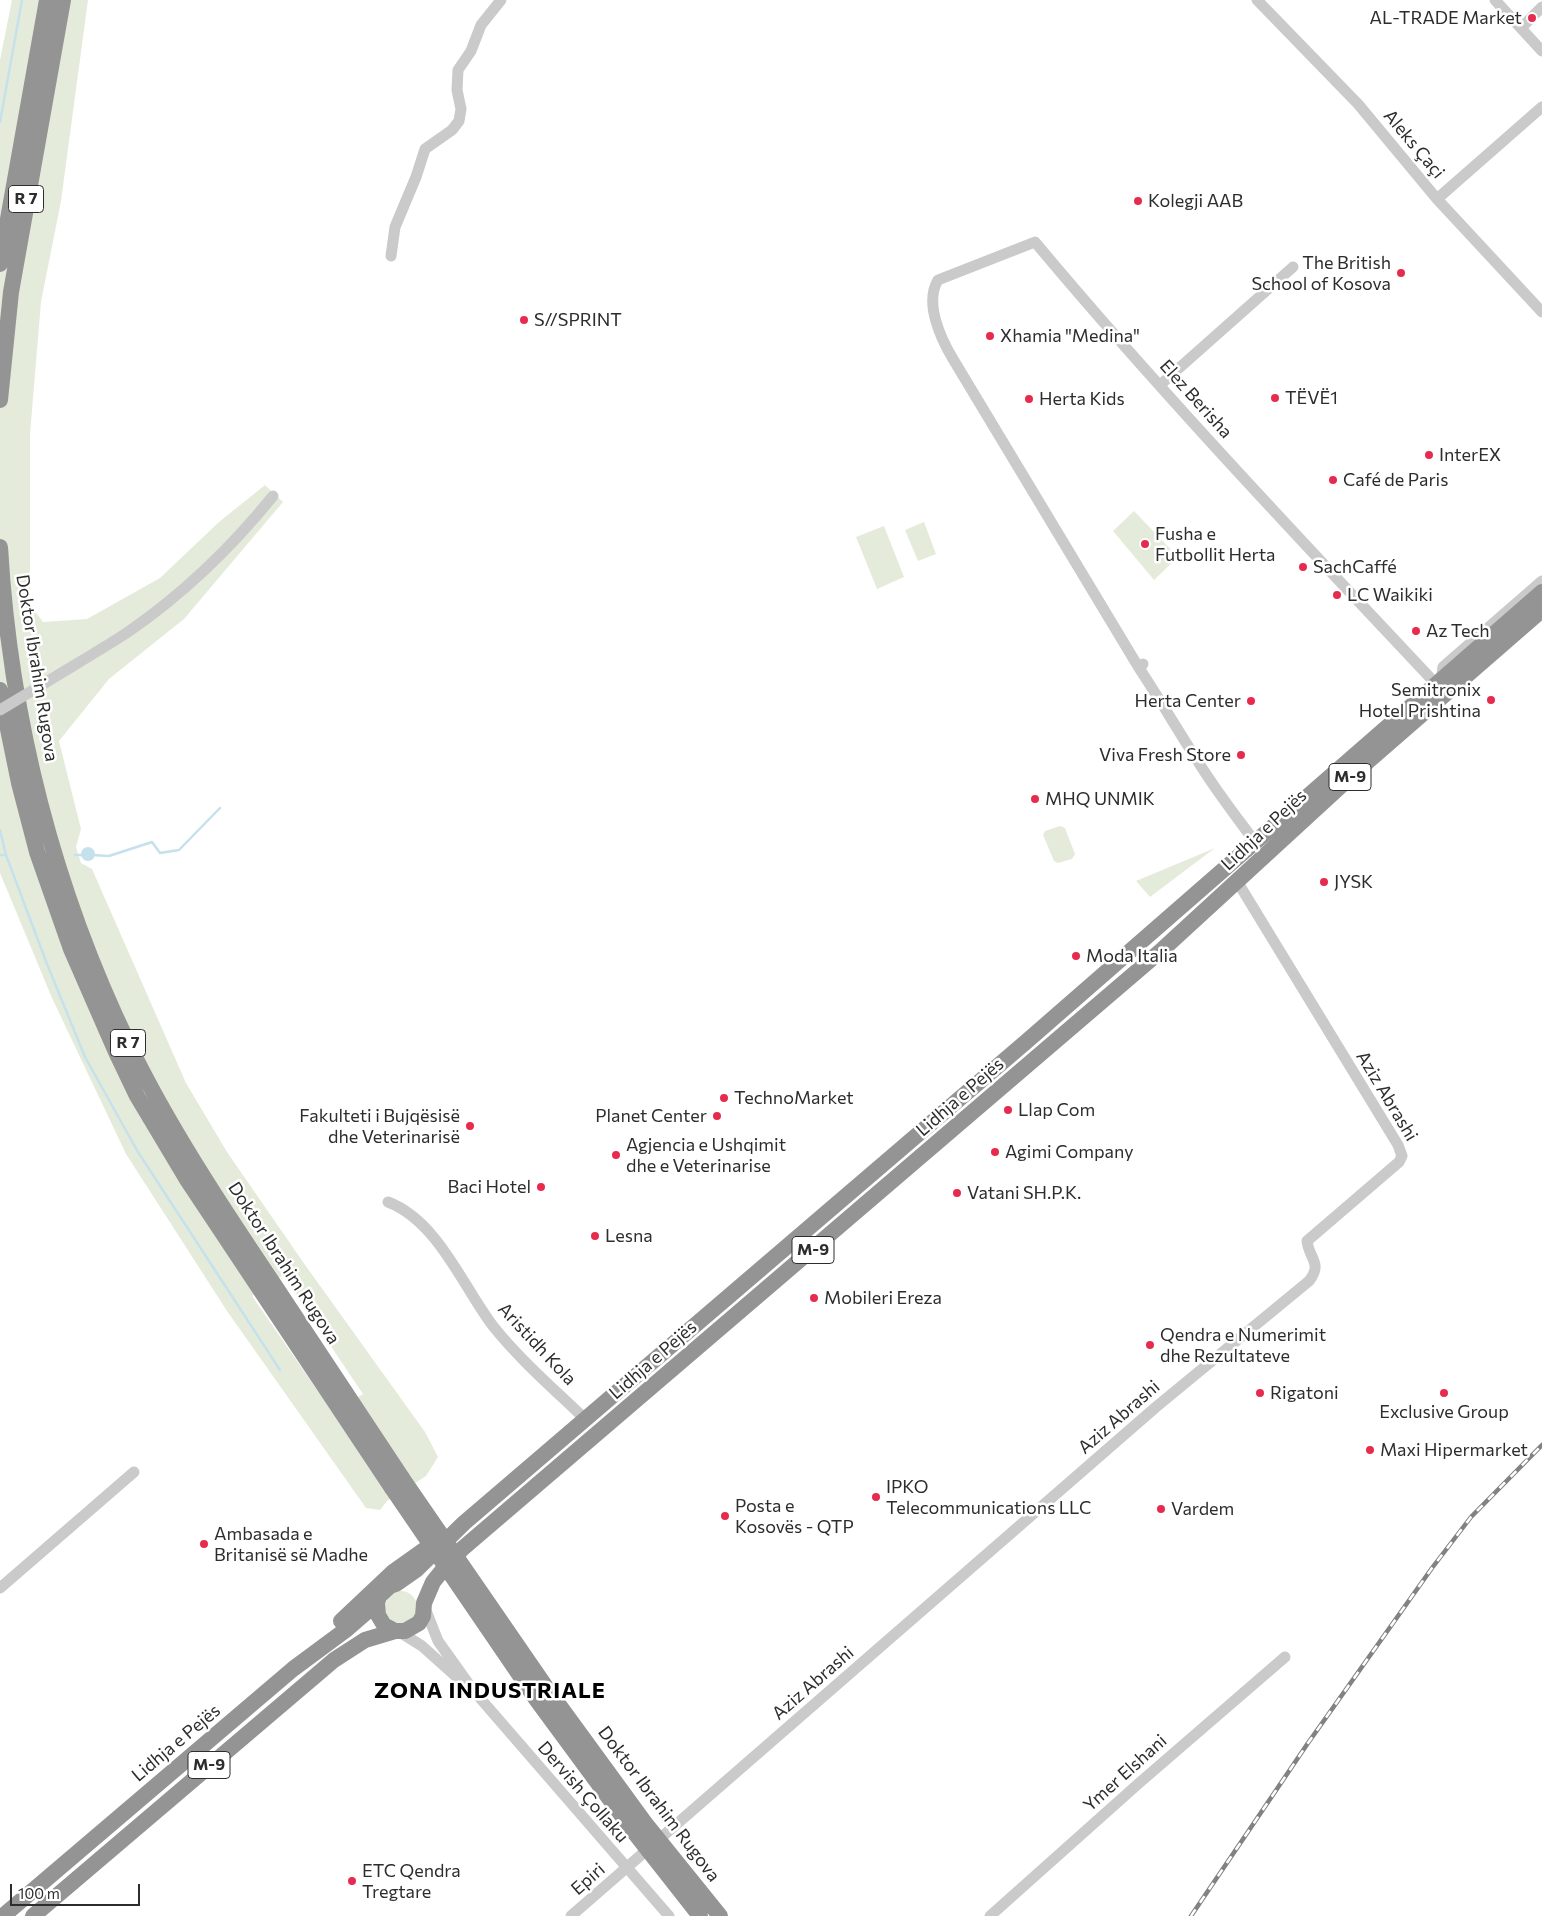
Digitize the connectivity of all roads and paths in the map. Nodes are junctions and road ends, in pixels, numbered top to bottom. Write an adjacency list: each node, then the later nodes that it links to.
1 (47, 0): 12 (highway, R 7)
2 (63, 0): 16 (highway, R 7)
3 (501, 0): 11 (street)
4 (1257, 0): 10 (street, Aleks Çaçi)
5 (1496, 0): 7 (street)
6 (1542, 7): 7 (street)
7 (1522, 27): 8 (street)
8 (1542, 51)
9 (1542, 107): 10 (street)
10 (1437, 199): 14 (street, Aleks Çaçi)
11 (392, 256)
12 (0, 264)
13 (1293, 267): 15 (street)
14 (1542, 312)
15 (1160, 385): 23 (street, Elez Berisha); 26 (street, Elez Berisha)
16 (0, 400)
17 (273, 496): 25 (street, bridge)
18 (0, 547): 31 (highway, Doktor Ibrahim Rugova / R 7)
19 (1542, 581): 23 (street, Lidhja e Pejës)
20 (1542, 592): 23 (highway, Lidhja e Pejës / M-9)
21 (1542, 610): 22 (highway, Lidhja e Pejës / M-9)
22 (1535, 622): 27 (highway, Lidhja e Pejës / M-9)
23 (1438, 682): 26 (highway, Lidhja e Pejës / M-9)
24 (0, 690): 31 (highway, Doktor Ibrahim Rugova / R 7)
25 (0, 710)
26 (1255, 842): 29 (highway, Lidhja e Pejës / M-9)
27 (1237, 881): 36 (highway, Lidhja e Pejës / M-9); 41 (street, Aziz Abrashi)
28 (388, 1202): 29 (street, Aristidh Kola)
29 (585, 1419): 32 (highway, Lidhja e Pejës / M-9)
30 (134, 1472): 34 (street)
31 (397, 1483): 46 (highway, Doktor Ibrahim Rugova / R 7, bridge); 47 (highway, Doktor Ibrahim Rugova / R 7, bridge)
32 (464, 1523): 33 (highway, Lidhja e Pejës / M-9); 39 (highway)
33 (396, 1584): 35 (highway, Lidhja e Pejës); 36 (highway)
34 (0, 1588)
35 (377, 1603): 37 (highway); 39 (highway, Lidhja e Pejës / M-9)
36 (425, 1606): 37 (highway, Lidhja e Pejës); 40 (street)
37 (396, 1631): 40 (street); 43 (highway, Lidhja e Pejës / M-9)
38 (1284, 1657): 48 (street, Ymer Elshani)
39 (293, 1669): 42 (highway, Lidhja e Pejës / M-9)
40 (473, 1690): 41 (street, Dervish Çollaku)
41 (627, 1868): 44 (street, Epiri); 45 (street, Dervish Çollaku)
42 (3, 1916)
43 (33, 1916)
44 (572, 1916)
45 (669, 1916)
46 (700, 1916)
47 (720, 1916)
48 (990, 1916)

